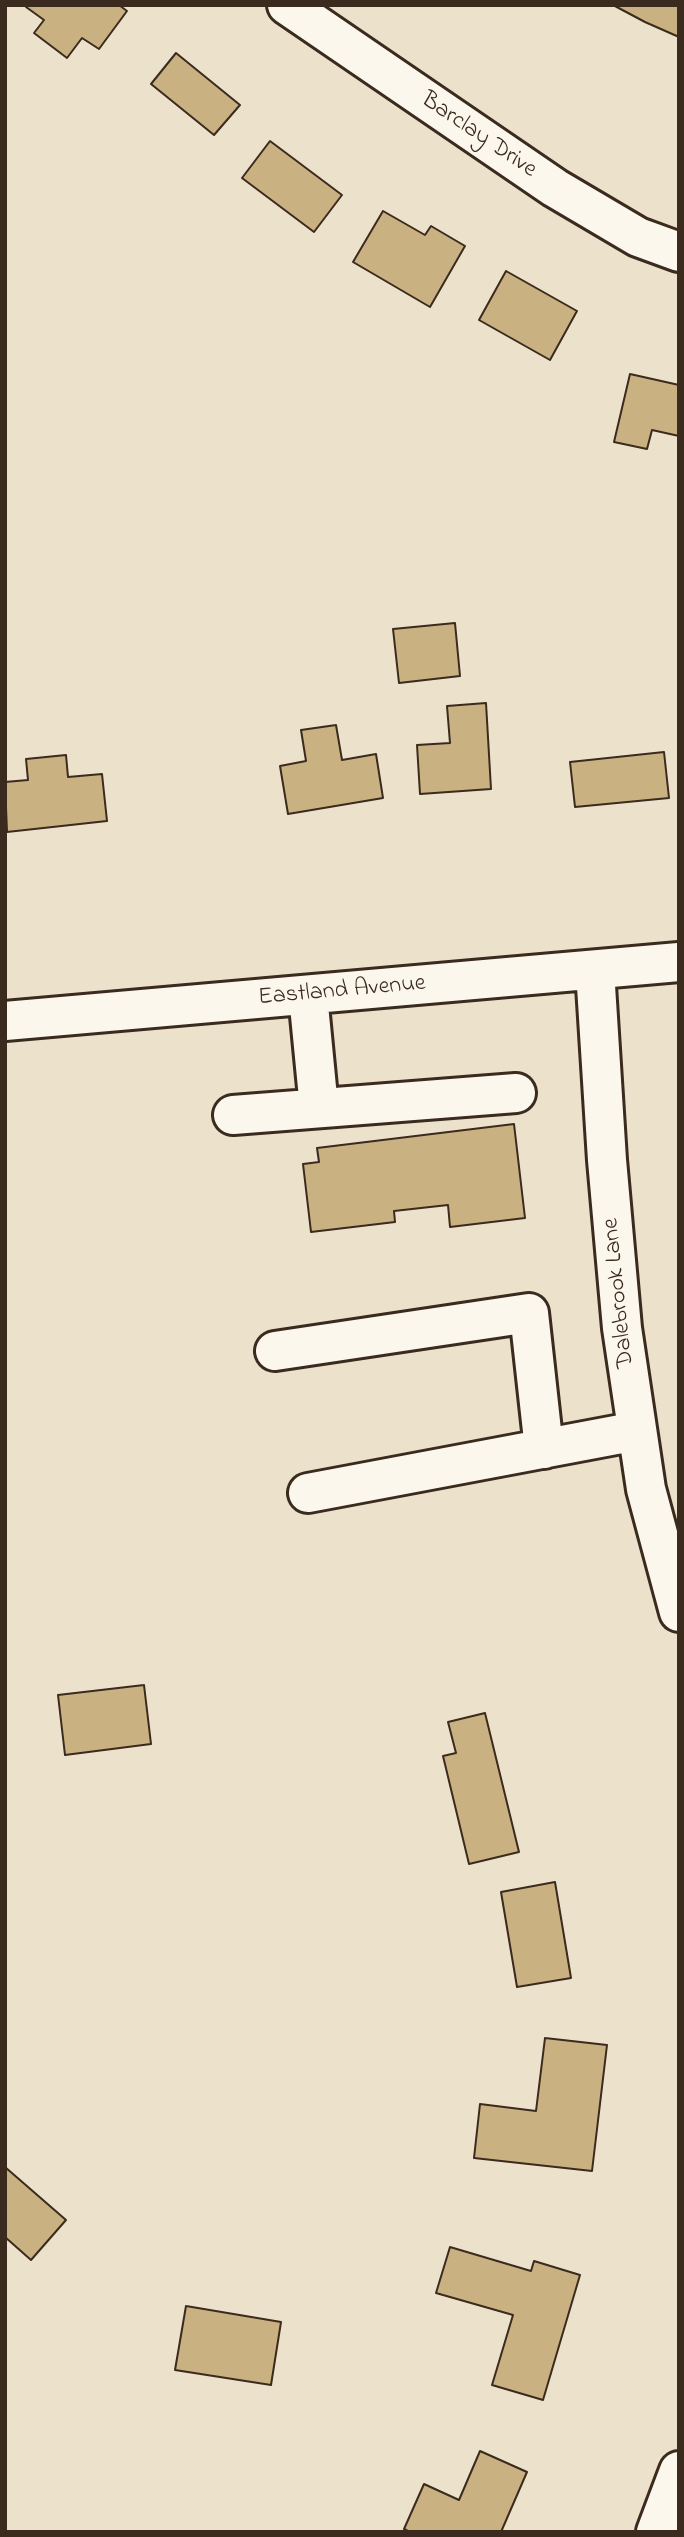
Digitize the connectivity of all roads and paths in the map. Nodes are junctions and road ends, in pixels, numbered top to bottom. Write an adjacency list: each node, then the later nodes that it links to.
1 (287, 5): 2 (street, Barclay Drive)
2 (679, 252)
3 (679, 962): 4 (street, Eastland Avenue)
4 (595, 970): 5 (street, Eastland Avenue); 11 (street, Dalebrook Lane)
5 (308, 995): 6 (street, Eastland Avenue); 8 (street)
6 (5, 1021)
7 (516, 1093): 8 (street)
8 (319, 1108): 9 (street)
9 (233, 1115)
10 (275, 1351): 12 (street)
11 (637, 1431): 12 (street); 14 (street, Dalebrook Lane)
12 (544, 1449): 13 (street)
13 (308, 1493)
14 (679, 1612)
15 (679, 2471): 16 (street)
16 (656, 2532)

